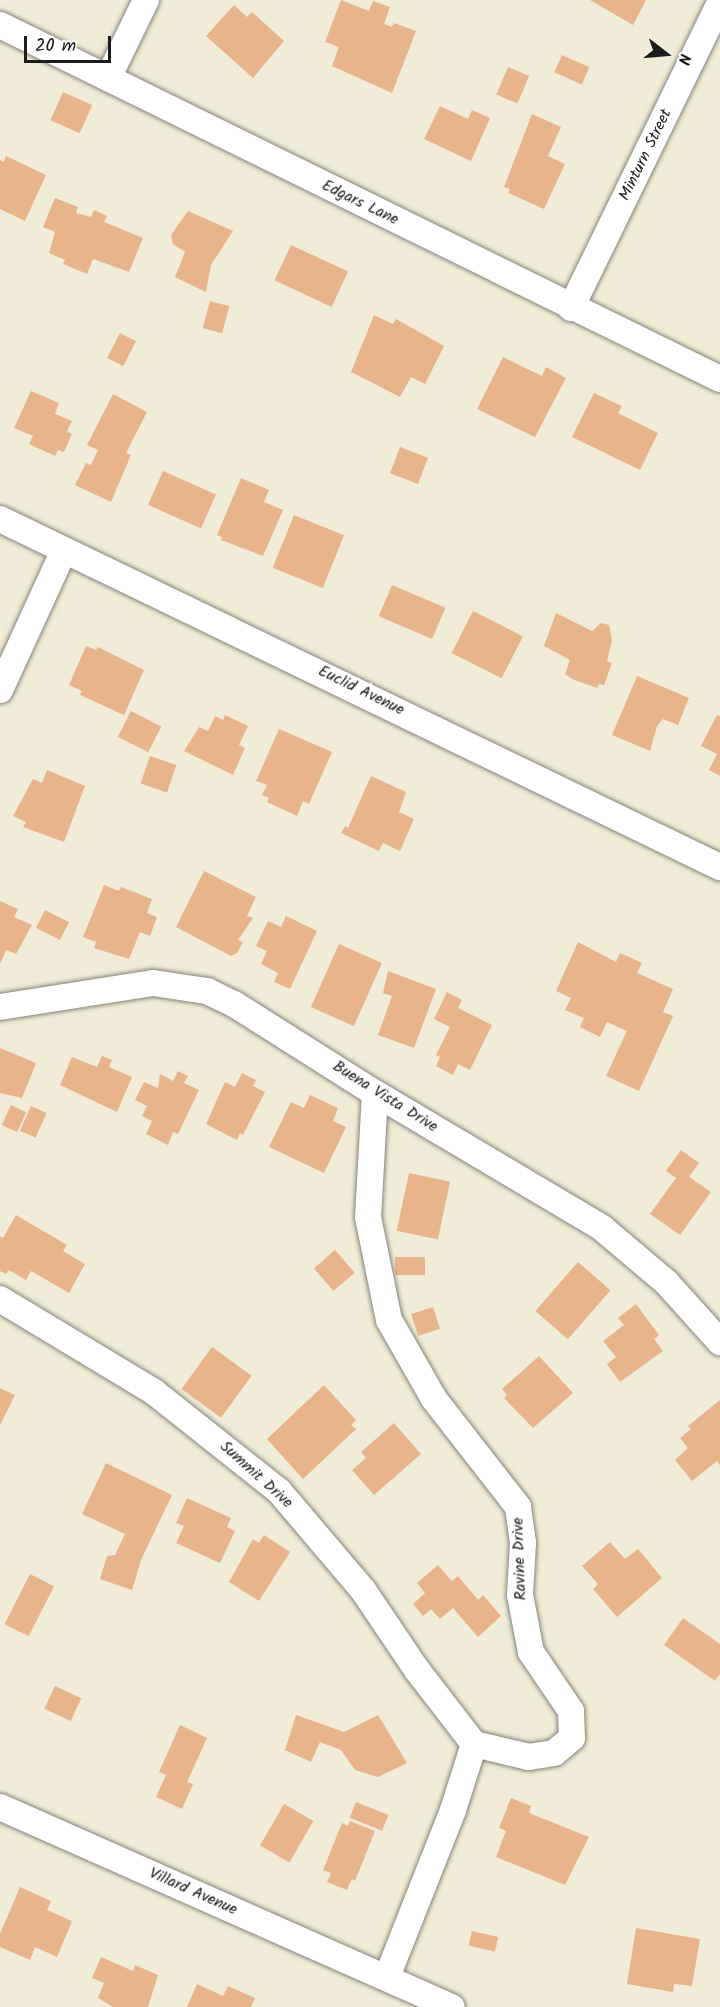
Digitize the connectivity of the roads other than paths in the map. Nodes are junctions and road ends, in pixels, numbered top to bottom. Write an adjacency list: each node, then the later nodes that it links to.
1 (146, 0): 4 (street)
2 (720, 2): 5 (street, Minturn Street)
3 (0, 25): 4 (street, Edgars Lane)
4 (108, 78): 5 (street, Edgars Lane)
5 (571, 308): 6 (street, Edgars Lane)
6 (720, 379)
7 (0, 519): 8 (street, Euclid Avenue)
8 (64, 550): 9 (street); 10 (street, Euclid Avenue)
9 (0, 690)
10 (720, 867)
11 (0, 1007): 12 (street, Buena Vista Drive)
12 (375, 1093): 14 (street, Buena Vista Drive); 15 (street, Ravine Drive)
13 (0, 1299): 15 (street, Summit Drive)
14 (720, 1342)
15 (474, 1744): 17 (street)
16 (0, 1807): 17 (street, Villard Avenue)
17 (387, 1977): 18 (street, Villard Avenue)
18 (452, 2007)

